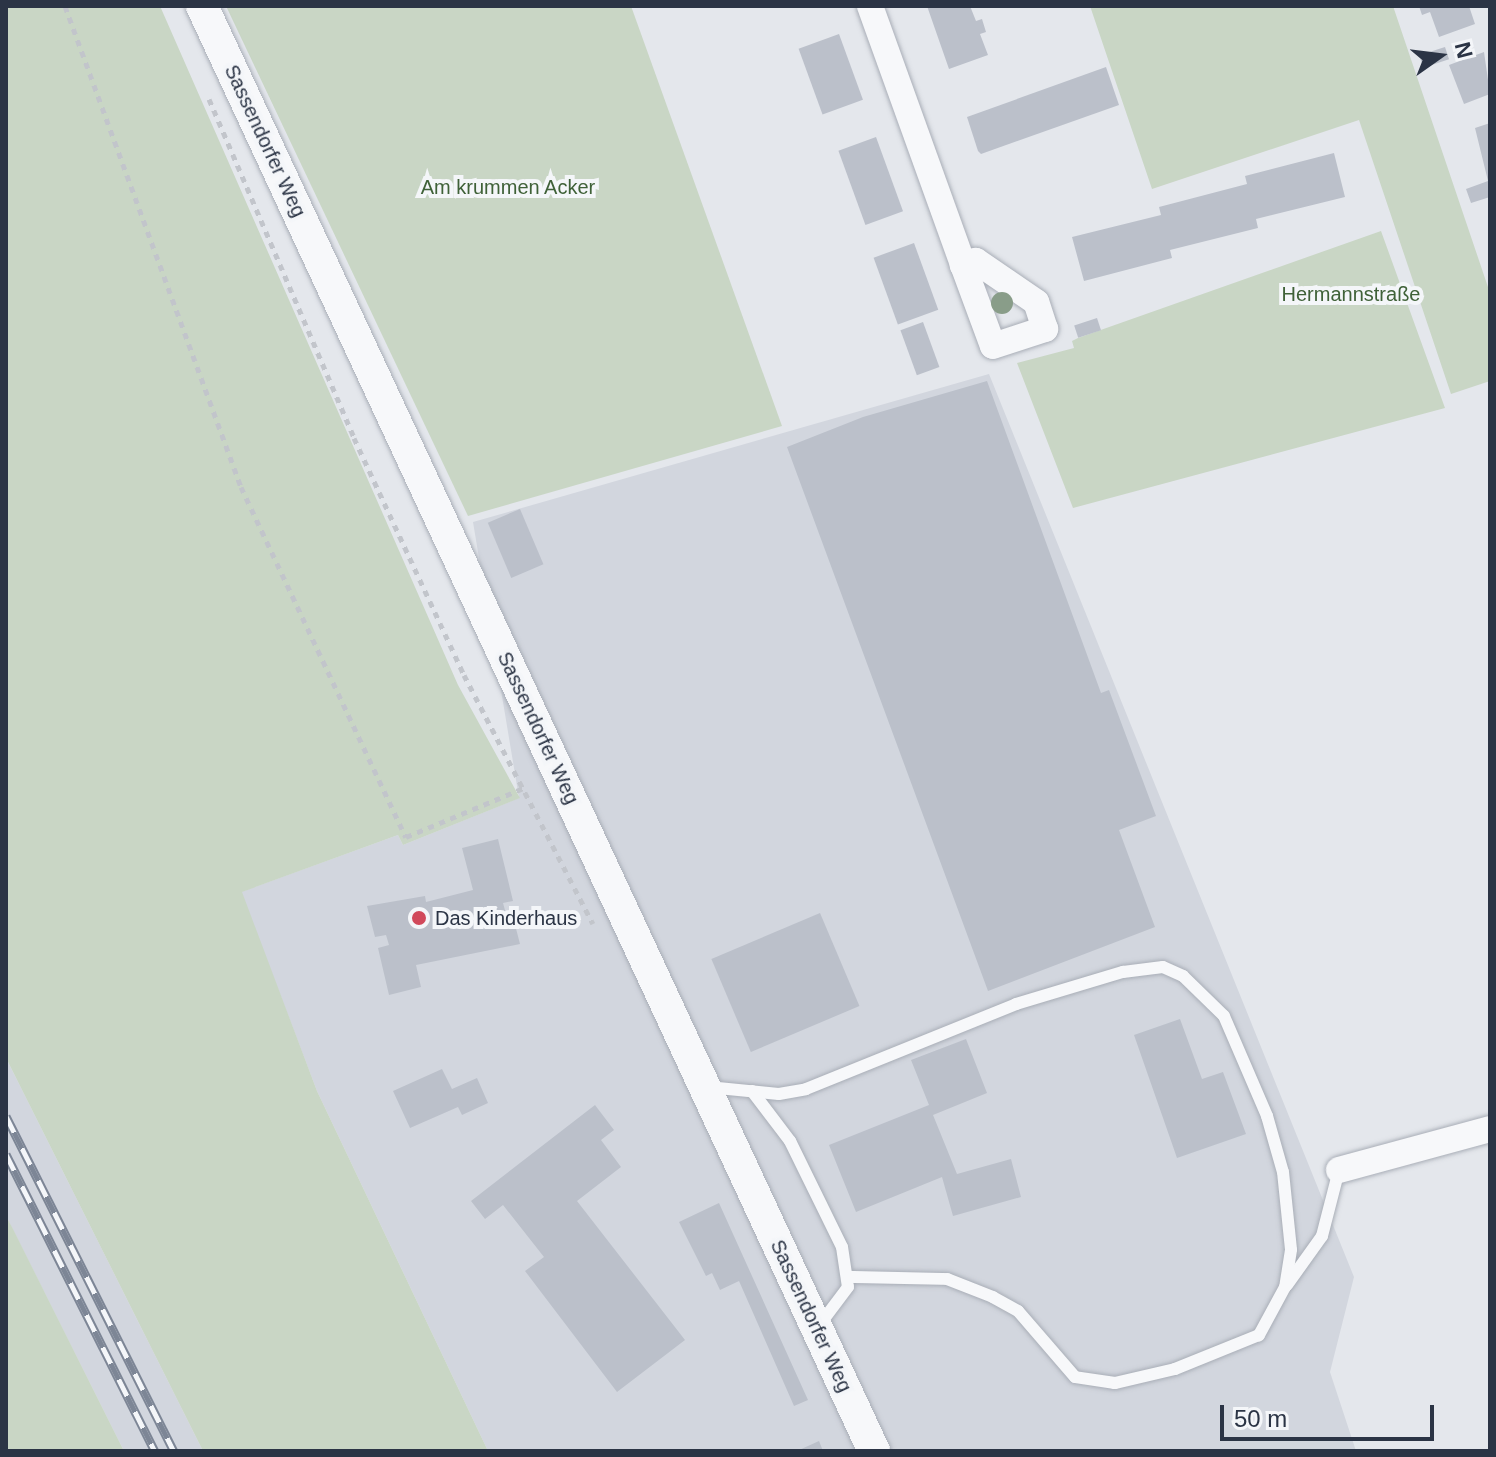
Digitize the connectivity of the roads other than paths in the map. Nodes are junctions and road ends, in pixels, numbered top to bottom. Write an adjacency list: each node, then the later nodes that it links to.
1 (202, 6): 4 (street, Sassendorfer Weg)
2 (870, 6): 3 (street)
3 (963, 265)
4 (705, 1087): 5 (lane); 10 (street, Sassendorfer Weg)
5 (752, 1091): 8 (lane); 9 (lane)
6 (1490, 1129): 7 (street)
7 (1339, 1170): 9 (lane)
8 (849, 1277): 9 (lane); 10 (lane)
9 (1285, 1287)
10 (817, 1328): 11 (street, Sassendorfer Weg)
11 (874, 1451)

